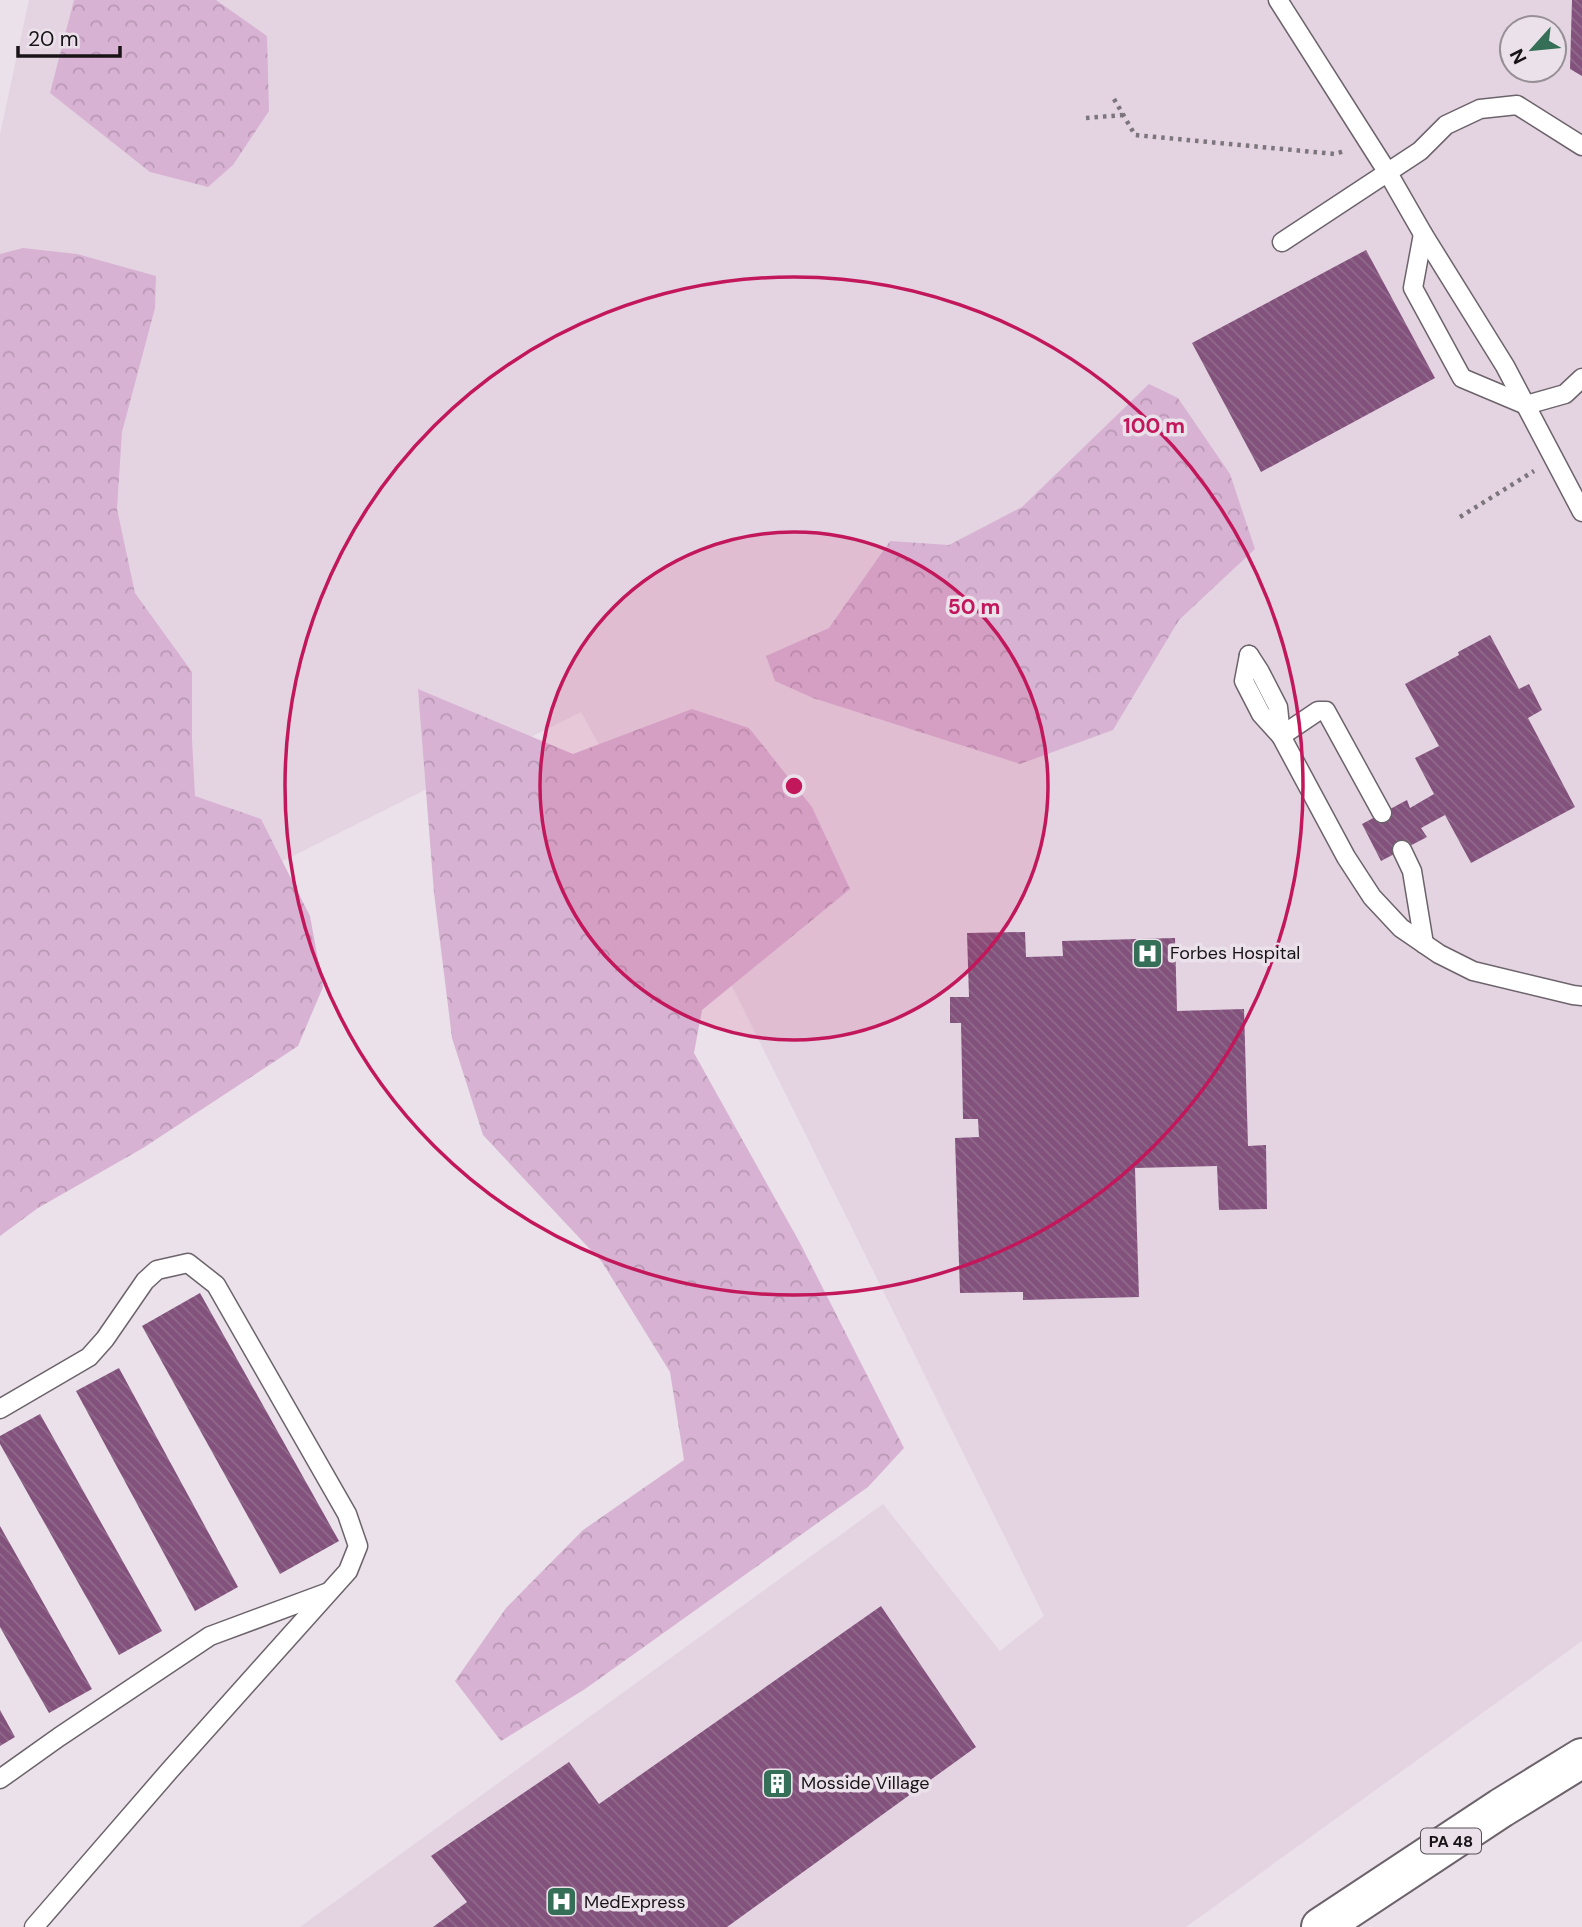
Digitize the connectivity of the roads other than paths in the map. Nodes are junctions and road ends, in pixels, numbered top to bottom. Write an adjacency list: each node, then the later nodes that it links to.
1 (1279, 0): 3 (lane)
2 (1582, 146): 3 (lane)
3 (1388, 173): 4 (lane); 5 (lane)
4 (1423, 234): 7 (lane); 7 (lane)
5 (1282, 242)
6 (1582, 378): 7 (lane)
7 (1525, 405): 8 (lane)
8 (1582, 512)
9 (1382, 813): 11 (lane)
10 (1402, 850): 11 (lane)
11 (1424, 944): 12 (lane)
12 (1582, 996)
13 (0, 1409): 14 (lane)
14 (329, 1591): 16 (lane); 17 (lane)
15 (1582, 1758): 18 (main road, PA 48)
16 (0, 1779)
17 (34, 1927)
18 (1321, 1927)

